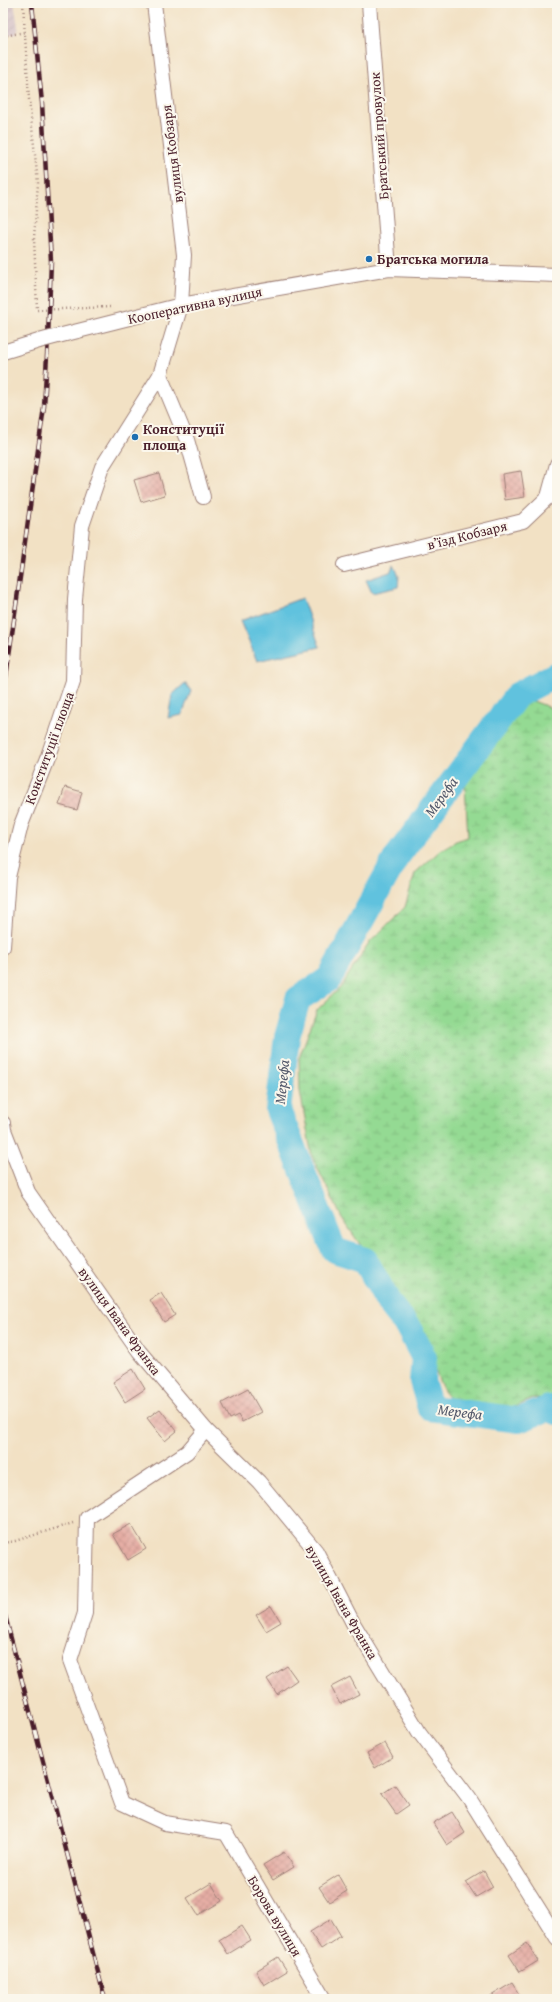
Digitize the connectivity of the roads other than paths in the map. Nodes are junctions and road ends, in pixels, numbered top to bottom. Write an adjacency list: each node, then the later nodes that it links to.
1 (154, 3): 5 (street, вулиця Кобзаря)
2 (369, 3): 3 (street, Братський провулок)
3 (389, 269): 4 (street, Кооперативна вулиця); 5 (street, Кооперативна вулиця)
4 (557, 275)
5 (181, 305): 6 (street, Кооперативна вулиця, bridge); 7 (street, вулиця Кобзаря)
6 (3, 352)
7 (160, 375): 9 (street); 11 (street, Конституції площа)
8 (557, 464): 10 (street, в’їзд Кобзаря)
9 (203, 497)
10 (344, 565)
11 (3, 947)
12 (3, 1123): 13 (street, вулиця Івана Франка)
13 (206, 1430): 14 (street, вулиця Івана Франка); 15 (street, Борова вулиця)
14 (557, 1938)
15 (324, 1999)

